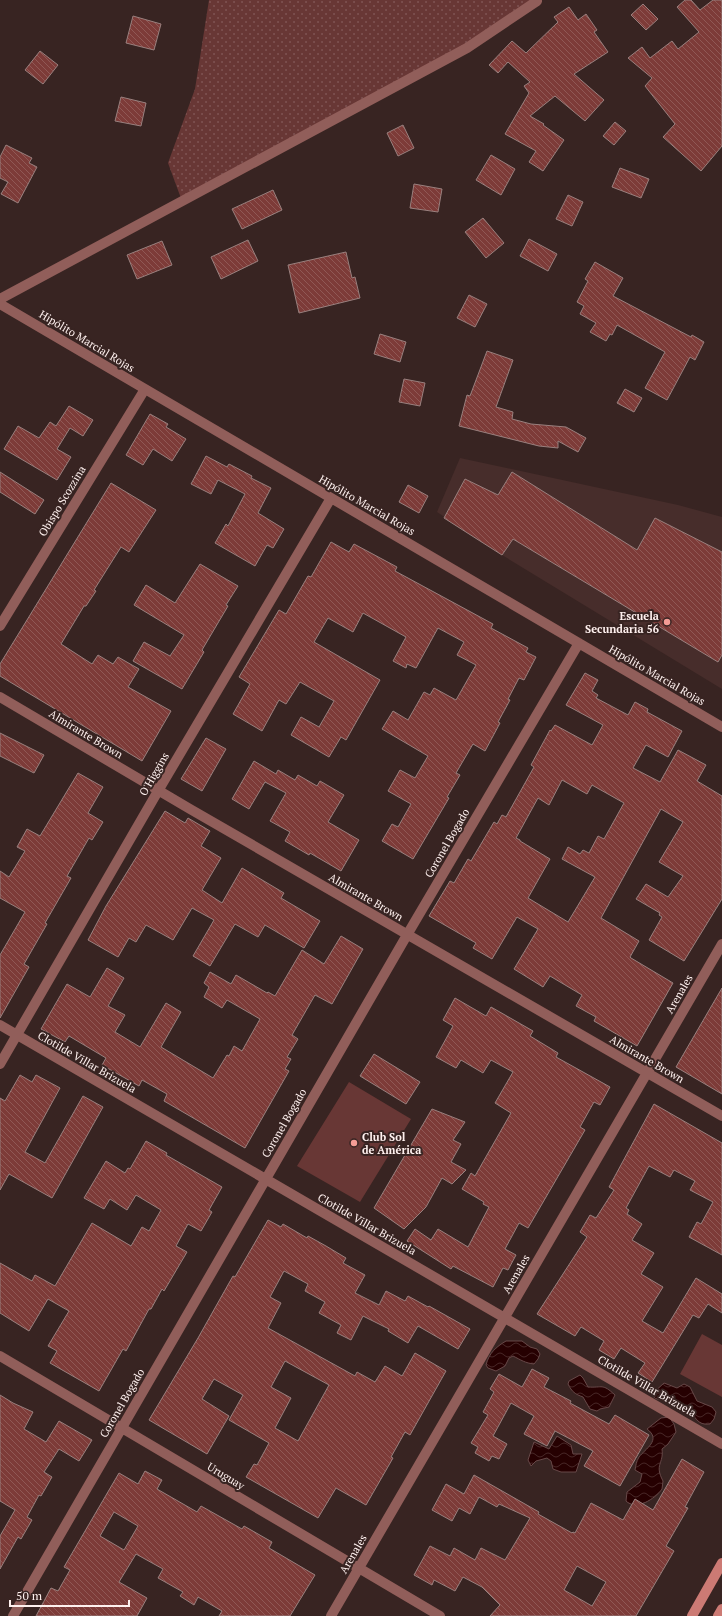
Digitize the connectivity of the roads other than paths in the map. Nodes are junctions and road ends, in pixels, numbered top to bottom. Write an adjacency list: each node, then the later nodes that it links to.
1 (537, 1): 2 (street)
2 (0, 299)
3 (0, 304): 4 (street, Hipólito Marcial Rojas)
4 (145, 389): 5 (street, Hipólito Marcial Rojas); 6 (street, Obispo Scozzina)
5 (331, 498): 7 (street, Hipólito Marcial Rojas); 10 (street, O'Higgins)
6 (0, 626)
7 (578, 643): 9 (street, Hipólito Marcial Rojas); 11 (street, Coronel Bogado)
8 (0, 697): 10 (street, Almirante Brown)
9 (722, 727)
10 (158, 791): 11 (street, Almirante Brown); 14 (street, O'Higgins)
11 (407, 935): 16 (street, Almirante Brown); 18 (street, Coronel Bogado)
12 (722, 944): 16 (street, Arenales)
13 (0, 1025): 14 (street, Clotilde Villar Brizuela)
14 (17, 1035): 15 (street, O'Higgins); 18 (street, Clotilde Villar Brizuela)
15 (0, 1064)
16 (647, 1073): 17 (street, Almirante Brown); 19 (street, Arenales)
17 (722, 1116)
18 (266, 1179): 19 (street, Clotilde Villar Brizuela); 21 (street, Coronel Bogado)
19 (505, 1317): 22 (street, Clotilde Villar Brizuela); 24 (street, Arenales)
20 (0, 1356): 21 (street, Uruguay)
21 (122, 1428): 24 (street, Uruguay); 26 (street, Coronel Bogado)
22 (722, 1444)
23 (722, 1563): 29 (main road)
24 (359, 1568): 27 (street, Arenales); 28 (street, Uruguay)
25 (722, 1609): 30 (main road)
26 (13, 1616)
27 (331, 1616)
28 (440, 1616)
29 (692, 1616)
30 (718, 1616)

